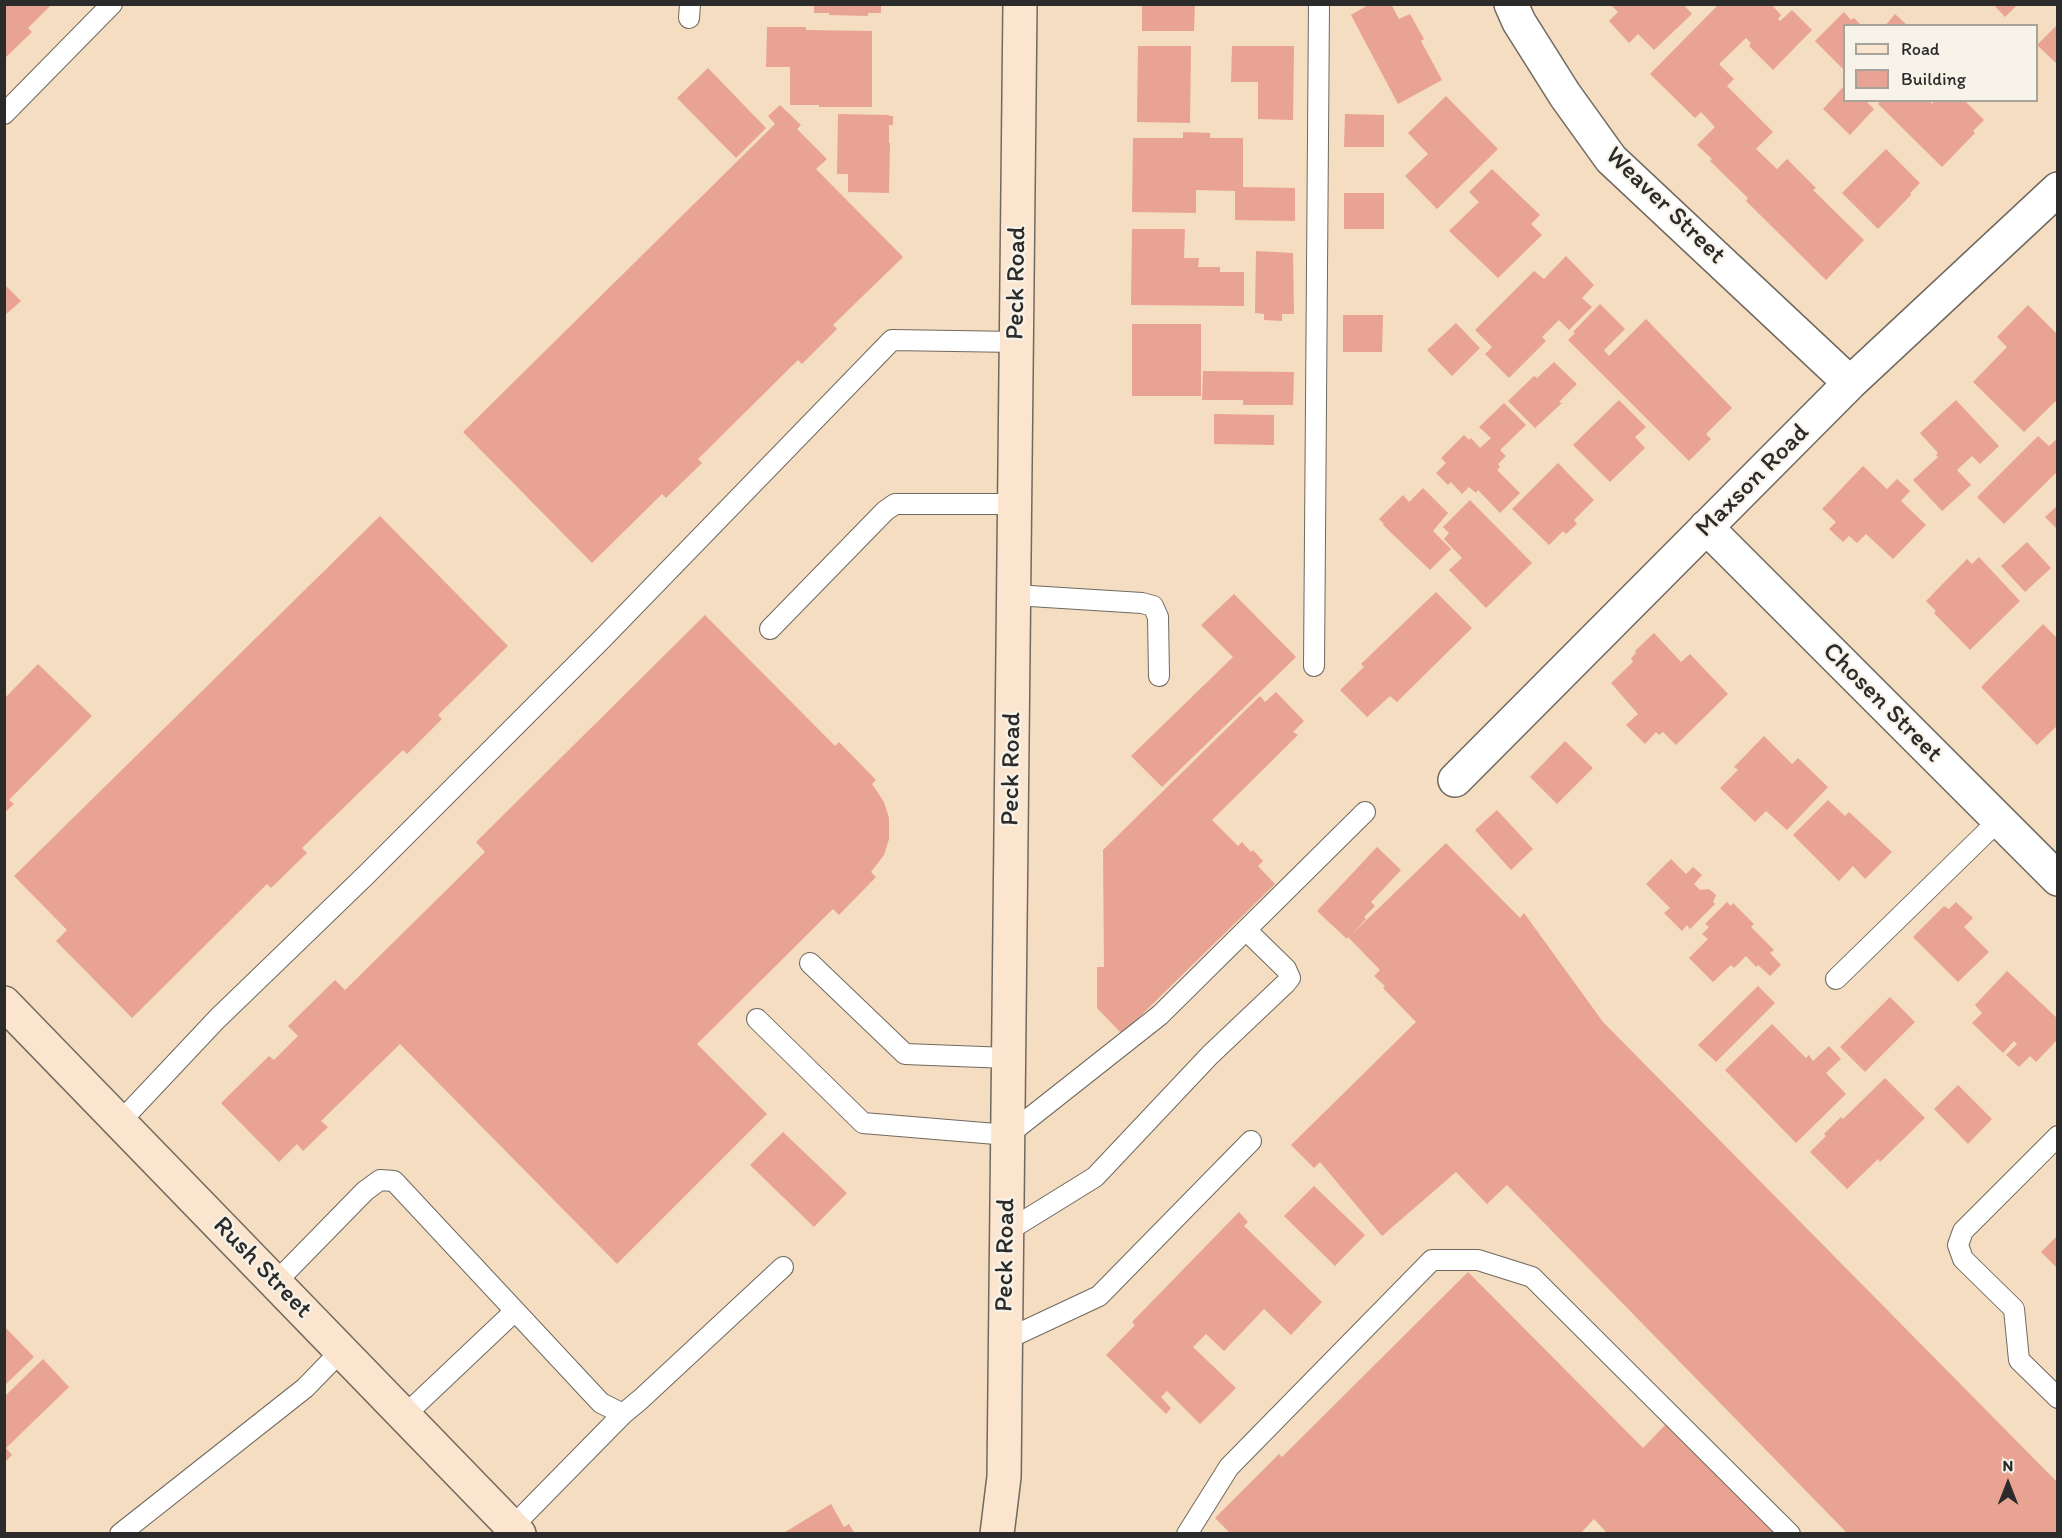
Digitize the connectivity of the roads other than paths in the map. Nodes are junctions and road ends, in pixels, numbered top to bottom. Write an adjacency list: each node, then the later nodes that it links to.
1 (112, 4): 5 (lane)
2 (1020, 4): 7 (main road, Peck Road)
3 (1319, 4): 13 (lane)
4 (1511, 4): 8 (street, Weaver Street)
5 (4, 114)
6 (2058, 189): 8 (street, Maxson Road)
7 (1017, 342): 9 (main road, Peck Road); 25 (lane)
8 (1850, 383): 10 (street, Maxson Road)
9 (1016, 504): 11 (main road, Peck Road); 12 (lane)
10 (1706, 527): 15 (street, Maxson Road); 17 (street, Chosen Street)
11 (1014, 595): 14 (lane); 24 (main road, Peck Road)
12 (770, 630)
13 (1314, 666)
14 (1159, 676)
15 (1455, 780)
16 (1365, 813): 19 (lane)
17 (1999, 820): 18 (street, Chosen Street); 21 (lane)
18 (2058, 879)
19 (1246, 930): 26 (lane); 29 (lane)
20 (810, 963): 24 (lane)
21 (1836, 980)
22 (4, 1004): 25 (main road, Rush Street)
23 (757, 1019): 26 (lane)
24 (1008, 1058): 26 (main road, Peck Road)
25 (120, 1122): 31 (main road, Rush Street)
26 (1008, 1135): 29 (main road, Peck Road)
27 (2058, 1136): 35 (lane)
28 (1251, 1141): 33 (lane)
29 (1006, 1232): 33 (main road, Peck Road)
30 (783, 1267): 36 (lane)
31 (275, 1282): 32 (lane); 34 (main road, Rush Street)
32 (515, 1311): 36 (lane); 37 (lane)
33 (1005, 1340): 40 (main road, Peck Road)
34 (341, 1351): 37 (main road, Rush Street); 39 (lane)
35 (2058, 1398)
36 (623, 1414): 38 (lane)
37 (405, 1415): 38 (main road, Rush Street)
38 (516, 1530)
39 (120, 1533)
40 (997, 1533)
41 (1186, 1533): 42 (lane)
42 (1790, 1533)

